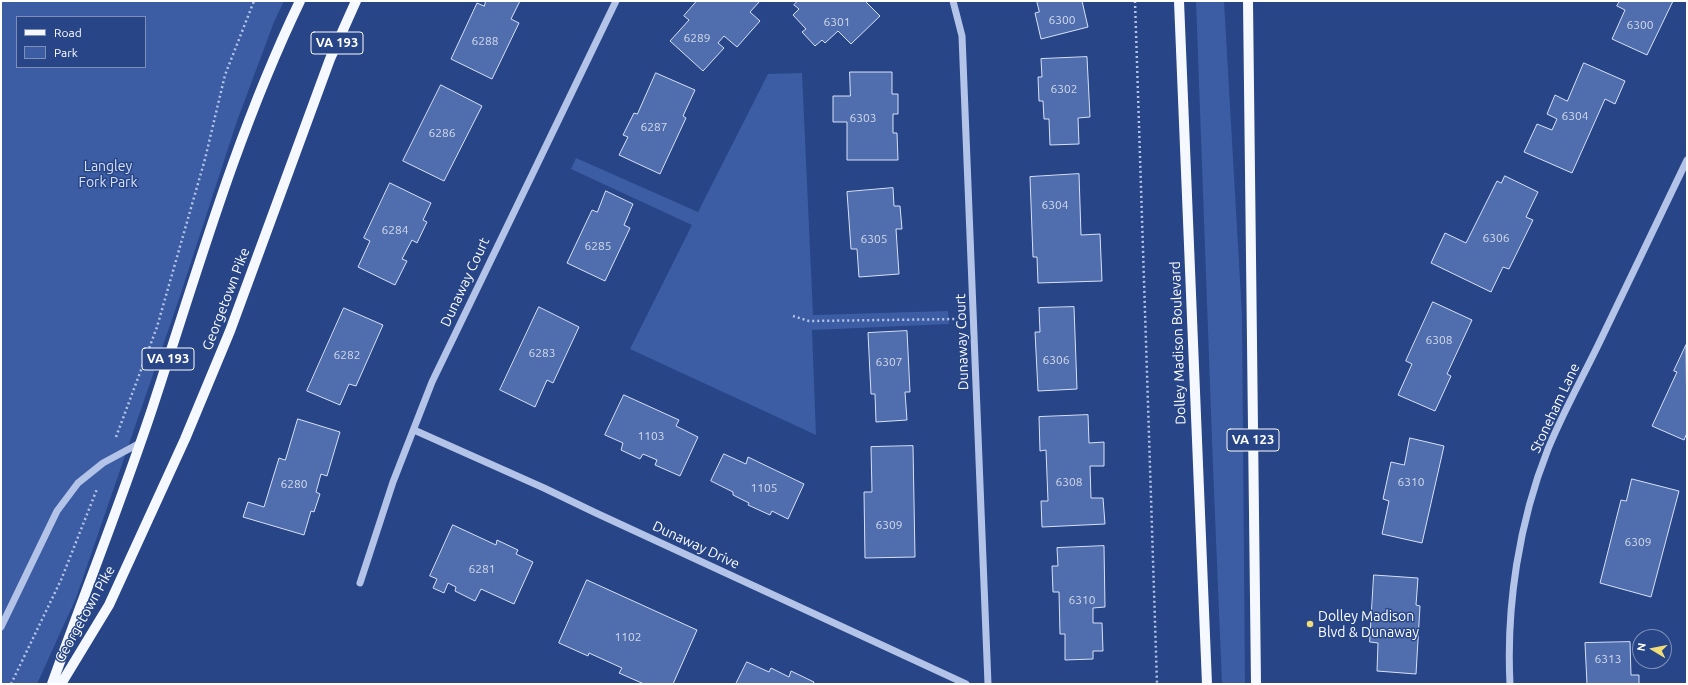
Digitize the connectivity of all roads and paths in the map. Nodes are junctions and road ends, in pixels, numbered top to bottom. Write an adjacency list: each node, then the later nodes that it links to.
1 (254, 1): 14 (path)
2 (300, 1): 13 (main road, Georgetown Pike / VA 193)
3 (356, 1): 19 (main road, Georgetown Pike / VA 193)
4 (616, 1): 12 (street, Dunaway Court)
5 (953, 1): 11 (street, Dunaway Court)
6 (1136, 1): 22 (path)
7 (1179, 1): 23 (main road, Dolley Madison Boulevard)
8 (1248, 1): 24 (main road, VA 123)
9 (1687, 160): 25 (street, Stoneham Lane)
10 (793, 316): 11 (path)
11 (974, 318): 21 (street, Dunaway Court)
12 (414, 430): 15 (street, Dunaway Court); 20 (street, Dunaway Drive)
13 (140, 443): 14 (street); 18 (main road, Georgetown Pike / VA 193)
14 (108, 460): 16 (street); 17 (path)
15 (360, 583)
16 (1, 627)
17 (11, 684)
18 (52, 684)
19 (61, 684)
20 (966, 684)
21 (988, 684)
22 (1157, 684)
23 (1207, 684)
24 (1256, 684)
25 (1510, 684)

